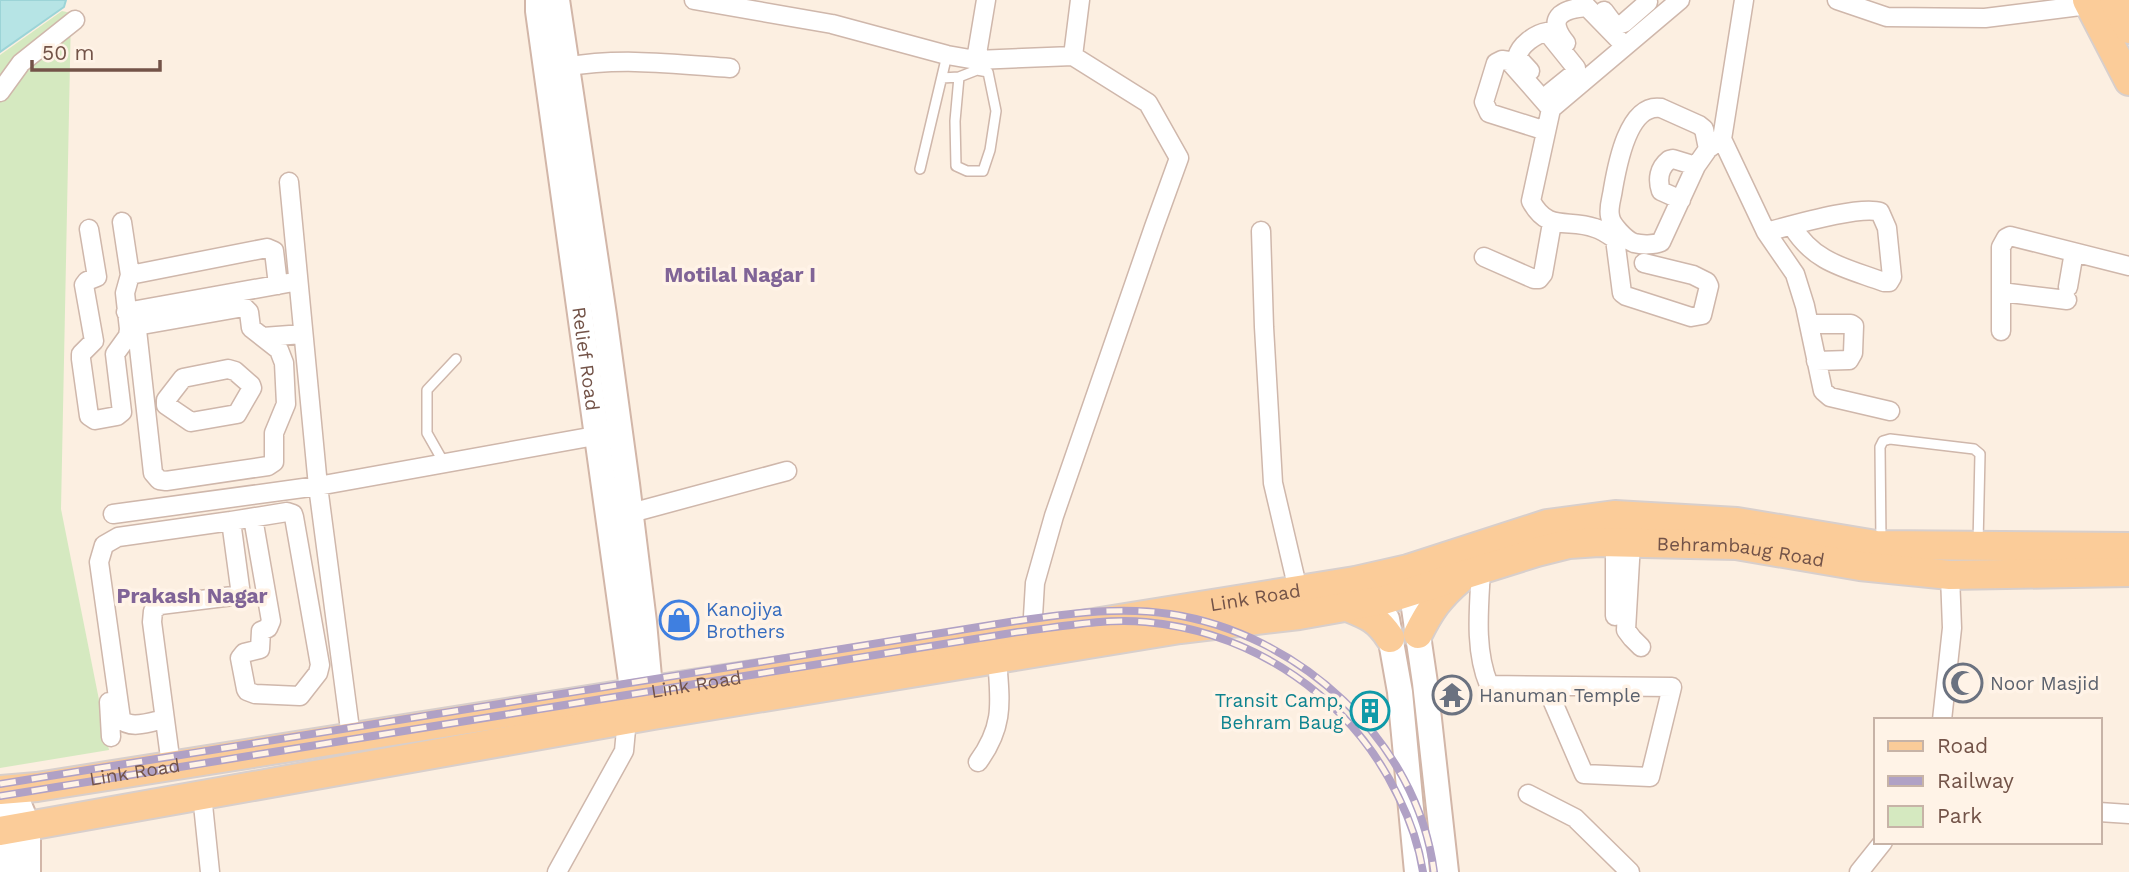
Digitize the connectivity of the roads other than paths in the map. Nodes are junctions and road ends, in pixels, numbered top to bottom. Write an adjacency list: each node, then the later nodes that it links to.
1 (538, 0): 59 (street, Relief Road)
2 (557, 0): 17 (street, Relief Road)
3 (694, 0): 14 (street)
4 (986, 0): 16 (street)
5 (1080, 0): 15 (street)
6 (1596, 0): 10 (street)
7 (1744, 0): 26 (street)
8 (1837, 0): 9 (street)
9 (2101, 2): 12 (main road); 22 (main road)
10 (1659, 5): 13 (street)
11 (75, 20): 23 (street)
12 (2129, 29)
13 (1625, 46): 19 (street); 19 (street)
14 (947, 55): 16 (street); 21 (lane)
15 (1073, 56): 16 (street); 80 (street)
16 (976, 60)
17 (566, 67): 18 (street); 59 (street, Relief Road)
18 (730, 68)
19 (1591, 75): 24 (street)
20 (959, 77): 20 (lane); 21 (lane)
21 (942, 78): 28 (lane)
22 (2129, 81)
23 (0, 92)
24 (1550, 101): 25 (street); 25 (street)
25 (1541, 130): 32 (street)
26 (1715, 144): 27 (street); 30 (street); 36 (street)
27 (1696, 166): 30 (street); 30 (street)
28 (920, 169)
29 (289, 182): 42 (street)
30 (1681, 200)
31 (122, 222): 41 (street)
32 (1552, 223): 38 (street); 39 (street)
33 (1792, 226): 33 (street); 36 (street)
34 (89, 229): 51 (street)
35 (1261, 231): 75 (street)
36 (1766, 232): 46 (street)
37 (2074, 252): 40 (street); 44 (street); 44 (street)
38 (1484, 257)
39 (1644, 263)
40 (2129, 266)
41 (130, 275): 43 (street); 45 (street)
42 (298, 281): 43 (street); 48 (street)
43 (278, 285): 45 (street)
44 (2001, 292): 47 (street)
45 (126, 312): 50 (street)
46 (1809, 324): 53 (street); 53 (street)
47 (2001, 331)
48 (303, 334): 49 (street); 57 (street)
49 (263, 337): 55 (street); 58 (street)
50 (121, 343): 51 (street); 51 (street)
51 (84, 349)
52 (456, 359): 60 (lane)
53 (1816, 360): 56 (street)
54 (165, 403): 55 (street)
55 (145, 406): 58 (street)
56 (1890, 411)
57 (311, 414): 58 (street); 62 (street)
58 (281, 417)
59 (609, 434): 60 (street); 63 (street, Relief Road); 86 (street, Relief Road)
60 (444, 463): 62 (street)
61 (788, 471): 63 (street)
62 (318, 485): 64 (street); 90 (street)
63 (631, 513): 86 (street, Relief Road)
64 (113, 514)
65 (253, 517): 66 (street); 76 (street); 76 (street)
66 (231, 521): 77 (street); 88 (street)
67 (1623, 542): 72 (main road, Behrambaug Road); 73 (main road, Behrambaug Road); 79 (street); 82 (street)
68 (1882, 545): 69 (main road, Behrambaug Road); 69 (lane); 74 (main road, Behrambaug Road)
69 (1978, 546): 70 (main road, Behrambaug Road)
70 (2129, 547)
71 (2129, 572): 73 (main road, Behrambaug Road)
72 (1473, 573): 74 (main road, Behrambaug Road); 81 (main road); 85 (street)
73 (1950, 575): 87 (street)
74 (1410, 581): 78 (main road); 81 (street)
75 (1298, 590): 78 (main road, Link Road); 80 (main road, Link Road)
76 (266, 592): 77 (street)
77 (241, 595): 88 (street)
78 (1367, 596): 81 (street); 81 (main road); 83 (main road, Link Road)
79 (1615, 628)
80 (1032, 633): 86 (main road, Link Road)
81 (1404, 636): 104 (street); 105 (street)
82 (1642, 647)
83 (997, 659): 86 (main road, Link Road); 91 (street)
84 (106, 666): 89 (street)
85 (1546, 686): 85 (street)
86 (640, 707): 90 (main road, Link Road); 95 (main road, Link Road); 103 (street)
87 (1942, 718)
88 (164, 719): 92 (street)
89 (111, 737)
90 (351, 737): 92 (main road, Link Road)
91 (978, 762)
92 (171, 765): 93 (main road, Link Road)
93 (6, 789): 98 (street)
94 (1528, 794): 106 (street)
95 (202, 795): 98 (main road, Link Road); 102 (street)
96 (2101, 811): 97 (street)
97 (2129, 814)
98 (11, 829): 100 (street); 101 (street)
99 (1880, 844): 107 (street)
100 (5, 872)
101 (28, 872)
102 (210, 872)
103 (557, 872)
104 (1416, 872)
105 (1446, 872)
106 (1630, 872)
107 (1859, 872)

